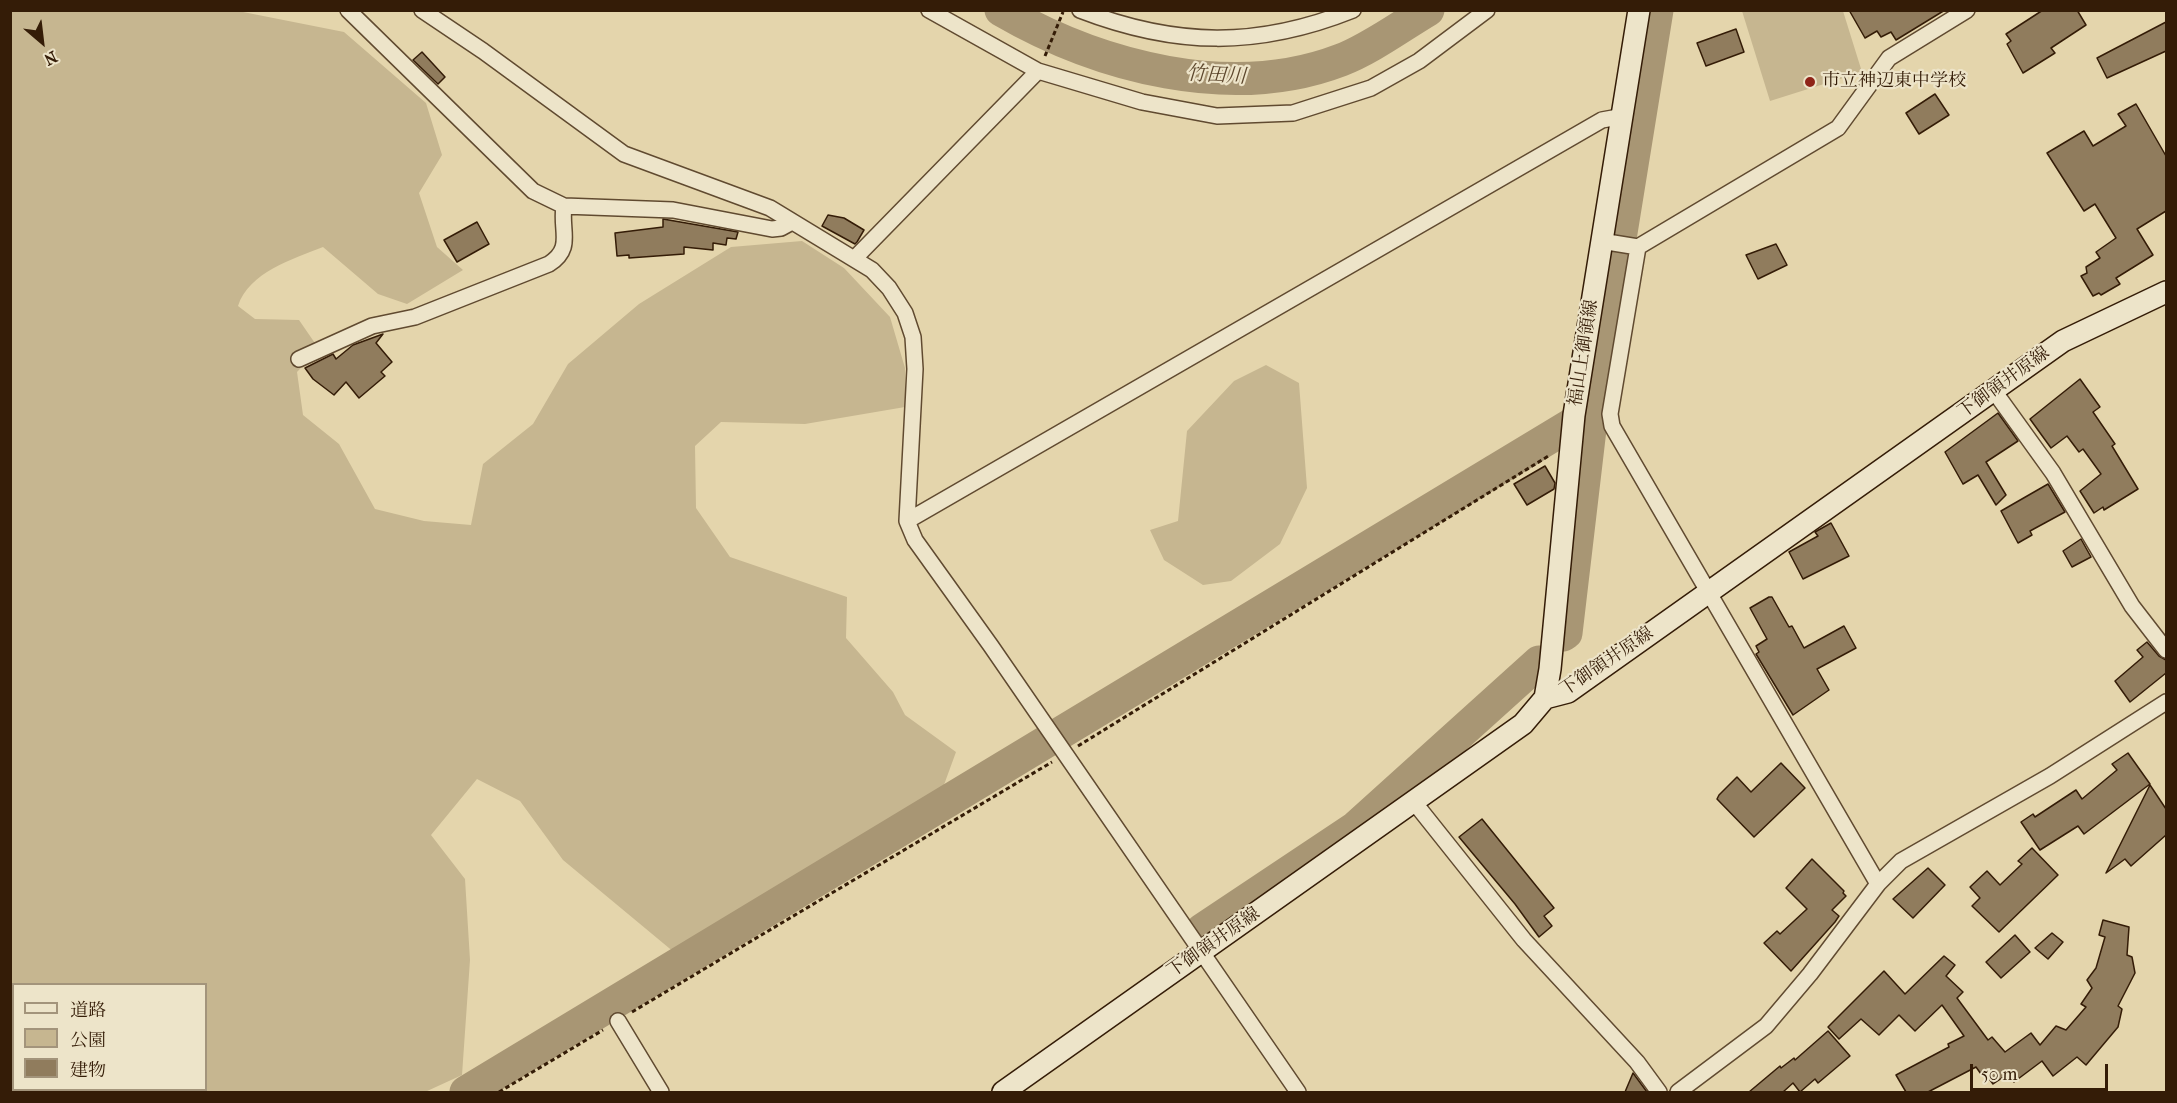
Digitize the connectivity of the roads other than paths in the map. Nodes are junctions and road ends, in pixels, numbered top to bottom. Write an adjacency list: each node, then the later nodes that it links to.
1 (348, 10): 11 (street)
2 (422, 10): 12 (street)
3 (929, 10): 9 (street)
4 (1080, 10): 5 (street)
5 (1353, 10)
6 (1487, 10): 9 (street)
7 (1639, 10): 10 (main road, 福山上御領線)
8 (1967, 10): 14 (street)
9 (1040, 68): 15 (street)
10 (1624, 116): 13 (main road, 福山上御領線); 19 (street)
11 (564, 206): 12 (street); 17 (street)
12 (792, 222): 15 (street)
13 (1605, 242): 14 (street); 22 (main road, 福山上御領線)
14 (1636, 246): 20 (street)
15 (854, 259): 19 (street)
16 (2166, 292): 18 (main road, 下御領井原線)
17 (299, 359)
18 (1994, 391): 20 (main road, 下御領井原線); 21 (street)
19 (907, 520): 26 (street)
20 (1707, 592): 22 (main road, 下御領井原線); 25 (street)
21 (2166, 650)
22 (1545, 698): 24 (main road, 下御領井原線)
23 (2166, 702): 25 (street)
24 (1414, 802): 26 (main road, 下御領井原線); 31 (street)
25 (1878, 885): 32 (street)
26 (1200, 952): 29 (main road, 下御領井原線); 30 (street)
27 (618, 1021): 28 (street)
28 (661, 1092)
29 (1003, 1092)
30 (1298, 1092)
31 (1659, 1092)
32 (1678, 1092)

